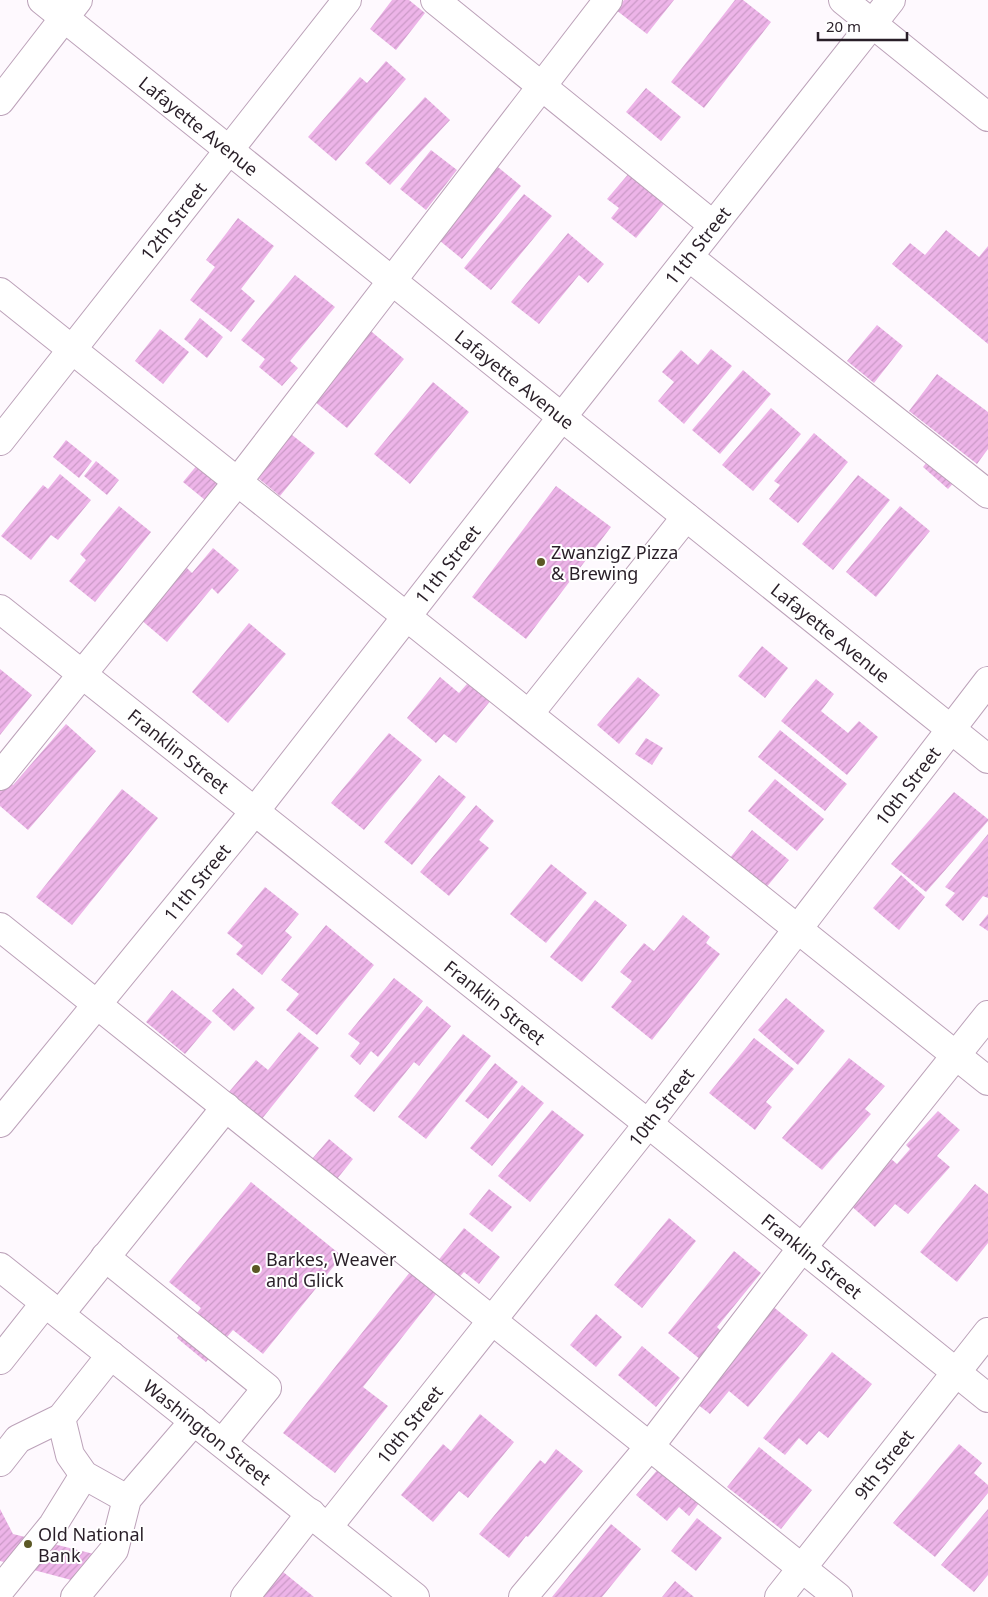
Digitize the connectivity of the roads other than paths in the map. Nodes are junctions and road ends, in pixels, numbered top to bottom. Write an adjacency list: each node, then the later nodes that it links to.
1 (42, 0): 7 (street, Lafayette Avenue)
2 (347, 0): 12 (street, 12th Street)
3 (435, 0): 9 (street)
4 (608, 0): 9 (street)
5 (842, 0): 8 (street)
6 (891, 0): 8 (street, 11th Street)
7 (71, 9): 10 (street); 12 (street, Lafayette Avenue)
8 (872, 24): 11 (street); 13 (street, 11th Street)
9 (541, 86): 13 (street); 15 (street)
10 (0, 100)
11 (988, 117)
12 (229, 151): 15 (street, Lafayette Avenue); 17 (street, 12th Street)
13 (713, 225): 14 (street, 11th Street)
14 (689, 257): 18 (street, 11th Street); 21 (street)
15 (392, 282): 18 (street, Lafayette Avenue); 20 (street)
16 (0, 292): 17 (street)
17 (72, 350): 19 (street, 12th Street); 20 (street)
18 (562, 418): 22 (street, Lafayette Avenue); 24 (street, 11th Street)
19 (0, 441)
20 (238, 481): 24 (street); 25 (street)
21 (988, 494)
22 (686, 517): 27 (street); 28 (street, Lafayette Avenue)
23 (0, 609): 25 (street, Franklin Street)
24 (407, 616): 27 (street); 31 (street, 11th Street)
25 (81, 673): 30 (street); 31 (street, Franklin Street)
26 (988, 681): 28 (street, 10th Street)
27 (529, 714): 33 (street)
28 (951, 730): 29 (street, Lafayette Avenue); 33 (street, 10th Street)
29 (988, 759)
30 (0, 776)
31 (255, 811): 34 (street, 11th Street); 40 (street, Franklin Street)
32 (0, 926): 34 (street)
33 (797, 929): 36 (street); 40 (street, 10th Street)
34 (97, 1004): 38 (street); 39 (street, 11th Street)
35 (988, 1015): 36 (street)
36 (956, 1055): 37 (street); 41 (street)
37 (988, 1081)
38 (226, 1108): 42 (street); 45 (street)
39 (0, 1123)
40 (648, 1124): 41 (street, Franklin Street); 45 (street, 10th Street)
41 (802, 1248): 49 (street, Franklin Street); 54 (street)
42 (105, 1257): 44 (street); 53 (street)
43 (0, 1267): 44 (street, Washington Street)
44 (53, 1308): 47 (street, Washington Street); 48 (street)
45 (492, 1320): 54 (street); 58 (street, 10th Street)
46 (988, 1332): 49 (street, 9th Street)
47 (111, 1355): 51 (street); 52 (street, Washington Street)
48 (0, 1360)
49 (956, 1371): 50 (street, Franklin Street); 59 (street, 9th Street)
50 (988, 1398)
51 (62, 1418): 55 (street); 56 (street)
52 (194, 1421): 53 (street, Washington Street); 57 (street)
53 (222, 1443): 58 (street, Washington Street)
54 (650, 1446): 59 (street); 64 (street)
55 (0, 1462)
56 (84, 1475): 57 (street); 60 (street)
57 (128, 1499): 62 (street)
58 (319, 1520): 61 (street, Washington Street); 63 (street, 10th Street)
59 (802, 1568): 65 (street, 9th Street); 66 (street)
60 (0, 1590)
61 (413, 1596)
62 (75, 1597)
63 (245, 1597)
64 (523, 1597)
65 (779, 1597)
66 (838, 1597)

